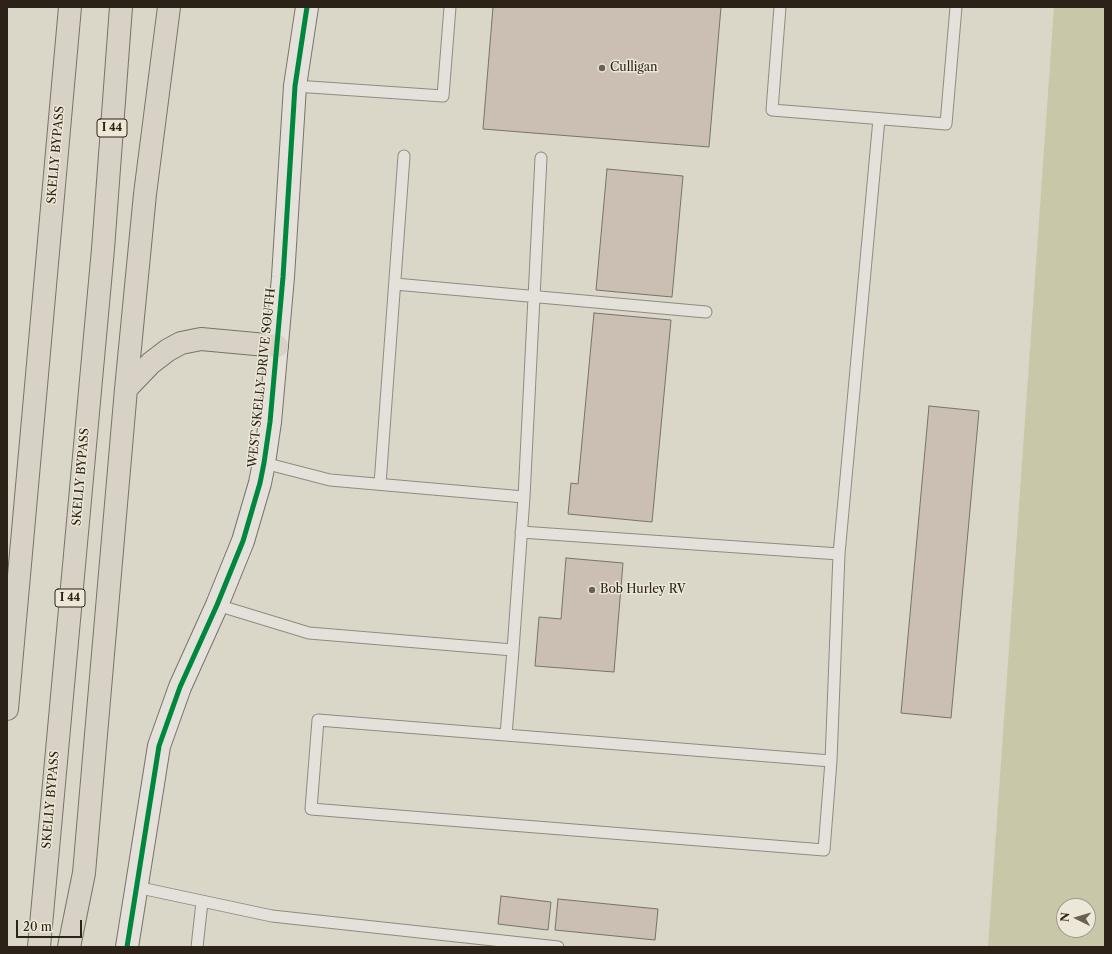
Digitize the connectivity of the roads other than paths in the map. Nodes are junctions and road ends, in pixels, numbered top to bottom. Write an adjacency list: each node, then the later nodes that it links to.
1 (70, 7): 24 (highway, SKELLY BYPASS)
2 (122, 7): 29 (highway, SKELLY BYPASS / I 44)
3 (169, 7): 16 (highway)
4 (307, 7): 8 (street, WEST SKELLY DRIVE SOUTH)
5 (450, 7): 8 (lane)
6 (780, 7): 9 (lane)
7 (956, 7): 9 (lane)
8 (295, 86): 15 (street, WEST SKELLY DRIVE SOUTH)
9 (879, 119): 21 (lane)
10 (404, 156): 12 (lane)
11 (542, 158): 13 (lane)
12 (394, 284): 13 (lane); 18 (lane)
13 (534, 296): 14 (lane); 19 (lane)
14 (706, 312)
15 (277, 346): 16 (highway); 17 (street, WEST SKELLY DRIVE SOUTH)
16 (126, 389): 30 (highway)
17 (264, 463): 18 (lane); 22 (street, WEST SKELLY DRIVE SOUTH)
18 (380, 484): 19 (lane)
19 (524, 497): 20 (lane)
20 (521, 532): 21 (lane); 23 (lane)
21 (839, 554): 26 (lane)
22 (216, 605): 23 (lane); 27 (street, WEST SKELLY DRIVE SOUTH)
23 (514, 650): 25 (lane)
24 (7, 709)
25 (506, 735): 26 (lane); 26 (lane)
26 (831, 761)
27 (136, 887): 28 (lane); 31 (street, WEST SKELLY DRIVE SOUTH)
28 (202, 902): 32 (lane); 33 (lane)
29 (39, 947)
30 (69, 947)
31 (127, 947)
32 (196, 947)
33 (558, 947)

